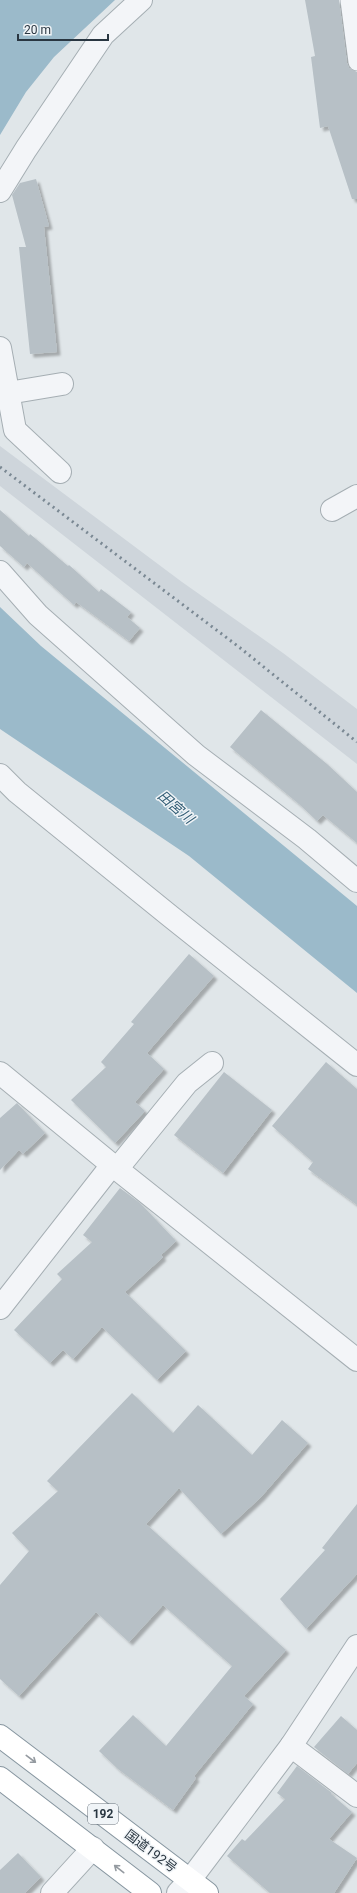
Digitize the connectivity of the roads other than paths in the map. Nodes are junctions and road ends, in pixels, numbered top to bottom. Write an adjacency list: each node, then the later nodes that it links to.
1 (141, 0): 4 (street)
2 (349, 0): 3 (lane)
3 (356, 62)
4 (0, 191)
5 (0, 348): 7 (street)
6 (62, 384): 7 (street)
7 (8, 393): 8 (street)
8 (60, 472)
9 (357, 496): 10 (street)
10 (332, 510)
11 (0, 572): 13 (street)
12 (0, 775): 15 (street)
13 (357, 881)
14 (212, 1063): 17 (street)
15 (357, 1065)
16 (2, 1078): 17 (street)
17 (114, 1167): 18 (street); 19 (street)
18 (0, 1308)
19 (357, 1360)
20 (357, 1646): 22 (street)
21 (0, 1736): 26 (highway, 国道192号 / 192, one-way to 26)
22 (291, 1746): 24 (street); 26 (street)
23 (0, 1778): 25 (highway, 192)
24 (357, 1796)
25 (92, 1848): 27 (street); 28 (highway, 192, one-way to 25)
26 (191, 1889)
27 (52, 1893)
28 (150, 1893)

